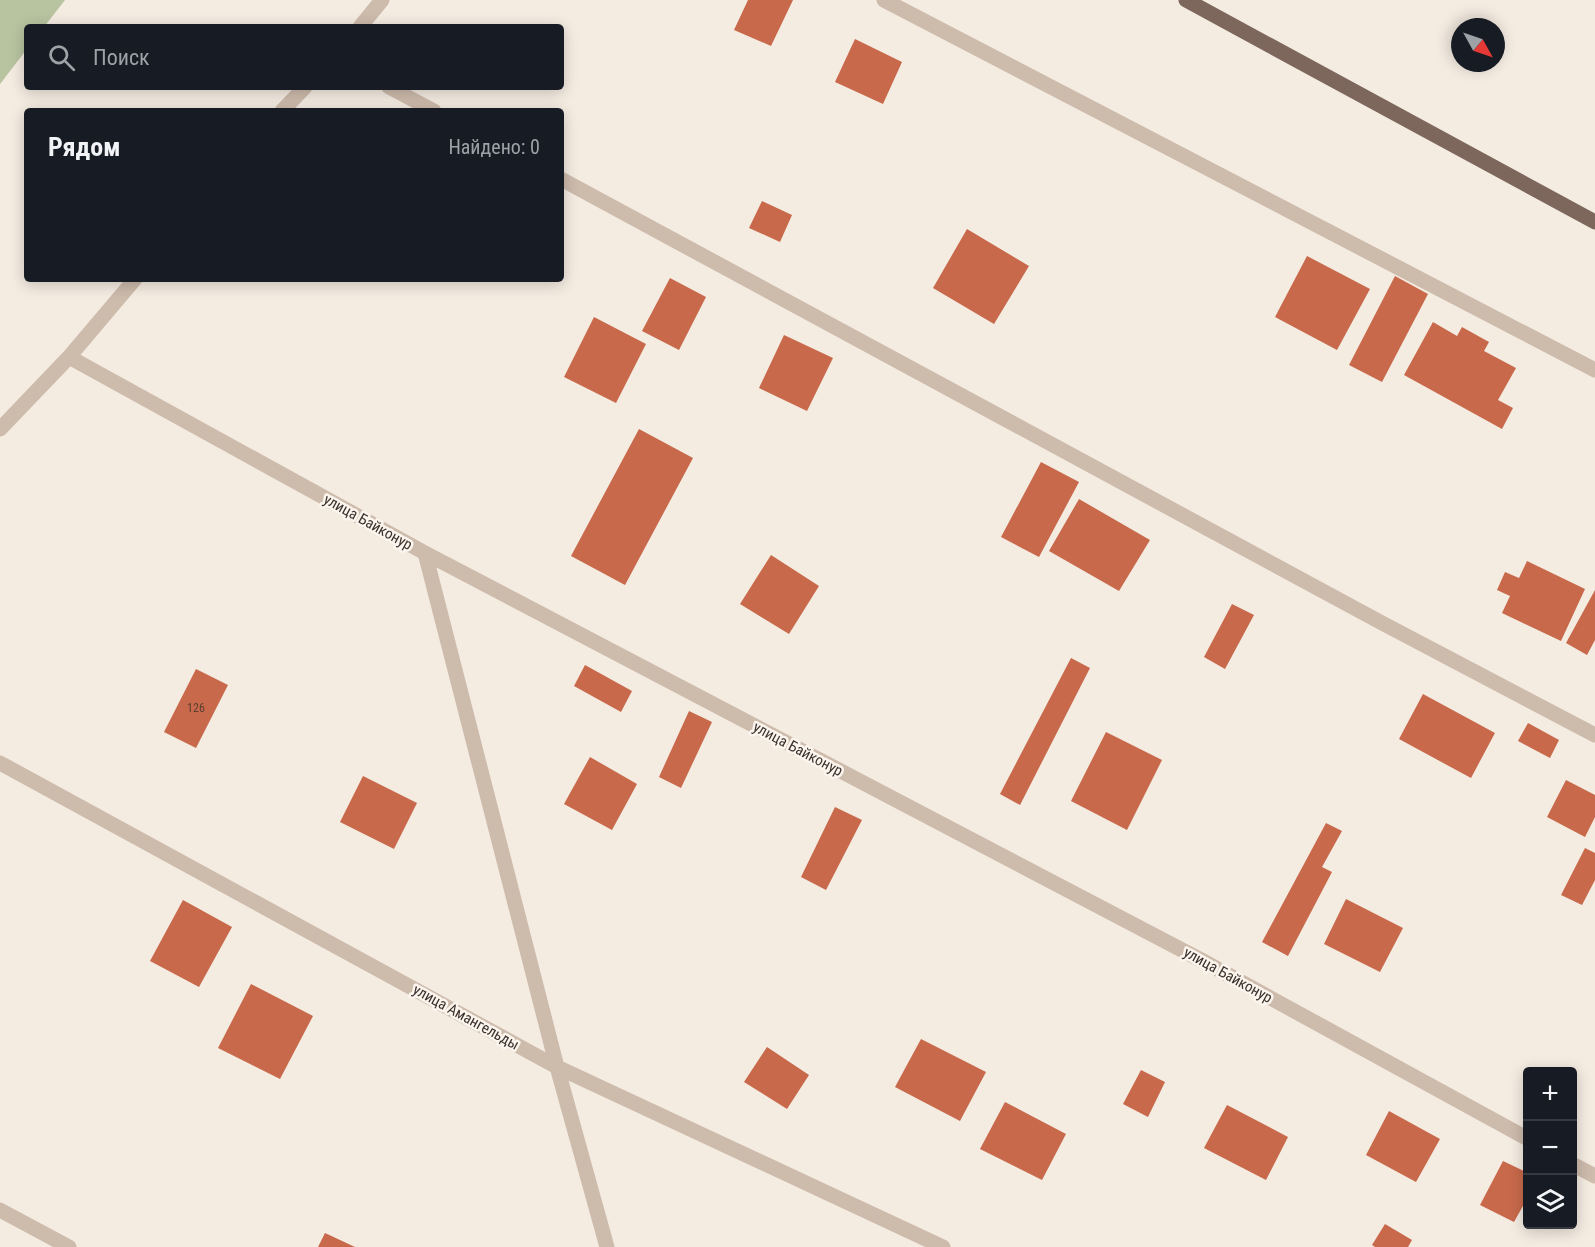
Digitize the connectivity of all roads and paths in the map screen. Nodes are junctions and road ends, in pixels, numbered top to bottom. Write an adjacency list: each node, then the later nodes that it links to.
1 (382, 0): 4 (street)
2 (884, 0): 13 (street)
3 (1186, 0): 10 (main road)
4 (362, 24)
5 (303, 90): 7 (street)
6 (395, 90): 8 (street)
7 (285, 108)
8 (428, 108)
9 (564, 180): 16 (street)
10 (1595, 222)
11 (132, 282): 12 (street)
12 (69, 357): 14 (street); 15 (street, улица Байконур)
13 (1595, 370)
14 (0, 429)
15 (425, 553): 18 (street); 19 (street, улица Байконур)
16 (1595, 735)
17 (0, 762): 18 (street, улица Амангельды)
18 (557, 1067): 24 (street); 25 (street, улица Амангельды)
19 (1523, 1137)
20 (1577, 1167): 21 (street)
21 (1595, 1176)
22 (0, 1210): 23 (street)
23 (69, 1247)
24 (608, 1247)
25 (943, 1247)

